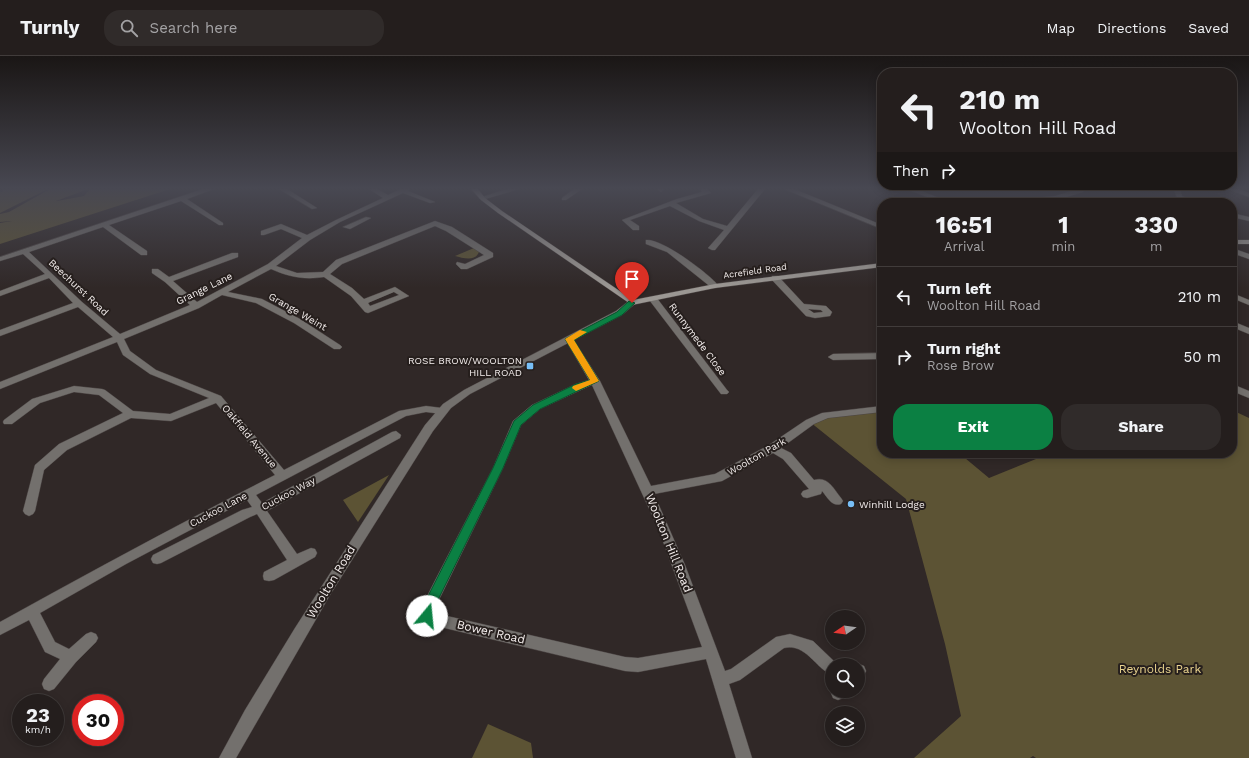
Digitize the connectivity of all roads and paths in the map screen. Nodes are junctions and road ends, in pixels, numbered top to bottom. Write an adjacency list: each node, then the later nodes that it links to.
1 (114, 222): 11 (street)
2 (217, 222): 10 (street)
3 (337, 222): 15 (street, Grange Lane)
4 (340, 222): 5 (street)
5 (358, 222)
6 (516, 222): 40 (main road)
7 (627, 222): 12 (street)
8 (706, 222): 13 (street)
9 (735, 222): 13 (street)
10 (221, 224)
11 (104, 225): 20 (street); 22 (street)
12 (636, 228)
13 (729, 229): 19 (street)
14 (264, 233): 15 (street)
15 (308, 238): 27 (street, Grange Lane)
16 (649, 242): 34 (street)
17 (1237, 242): 18 (main road)
18 (1249, 242)
19 (712, 248)
20 (24, 251): 25 (street); 31 (street, Beechurst Road)
21 (1237, 252): 24 (street)
22 (144, 253)
23 (235, 255): 33 (street)
24 (1249, 257)
25 (0, 259)
26 (460, 264): 30 (street)
27 (271, 266): 30 (street); 35 (street, Grange Lane)
28 (877, 266): 32 (main road, Acrefield Road)
29 (155, 271): 33 (street)
30 (325, 274): 39 (street)
31 (50, 275): 36 (street); 42 (street, Beechurst Road)
32 (774, 278): 34 (main road, Acrefield Road); 44 (street)
33 (168, 280): 43 (street)
34 (715, 286): 38 (main road, Acrefield Road)
35 (222, 293): 43 (street, Grange Lane); 50 (street, Grange Weint)
36 (0, 294)
37 (1237, 297): 41 (street)
38 (653, 298): 40 (main road, Acrefield Road); 56 (street, Runnymede Close)
39 (363, 302)
40 (632, 303): 49 (street, Woolton Road)
41 (1249, 303)
42 (78, 304): 47 (street); 48 (street, Beechurst Road)
43 (196, 306): 48 (street, Grange Lane)
44 (802, 306)
45 (1237, 326): 46 (street)
46 (1249, 331)
47 (0, 333)
48 (119, 337): 54 (street, Grange Lane); 58 (street, Oakfield Avenue)
49 (569, 339): 53 (street, Woolton Hill Road); 60 (street, Woolton Road)
50 (337, 347)
51 (877, 356): 52 (street)
52 (833, 357)
53 (595, 381): 66 (street, Woolton Hill Road); 78 (street, Bower Road)
54 (0, 386)
55 (1237, 389): 57 (street)
56 (724, 392)
57 (1249, 395)
58 (218, 398): 61 (street); 65 (street, Oakfield Avenue)
59 (877, 409): 64 (street, Woolton Park)
60 (442, 412): 65 (street, Cuckoo Lane); 83 (street, Woolton Road)
61 (130, 414): 62 (street); 70 (street)
62 (8, 422)
63 (396, 435): 69 (street, Cuckoo Way)
64 (773, 448): 66 (street, Woolton Park); 68 (street)
65 (282, 475): 67 (street, Cuckoo Lane)
66 (648, 491): 78 (street, Woolton Hill Road)
67 (249, 493): 69 (street); 75 (street, Cuckoo Lane)
68 (837, 501)
69 (260, 509): 72 (street, Cuckoo Way); 73 (street)
70 (29, 511)
71 (311, 552): 73 (street)
72 (157, 559)
73 (295, 561): 74 (street)
74 (269, 576)
75 (31, 610): 76 (street, Cuckoo Lane); 79 (street)
76 (0, 629)
77 (91, 638): 79 (street)
78 (710, 652): 81 (street, Woolton Hill Road)
79 (71, 657): 82 (street)
80 (825, 662): 81 (street)
81 (720, 680): 84 (street, Woolton Hill Road)
82 (49, 684)
83 (227, 758)
84 (744, 758)

